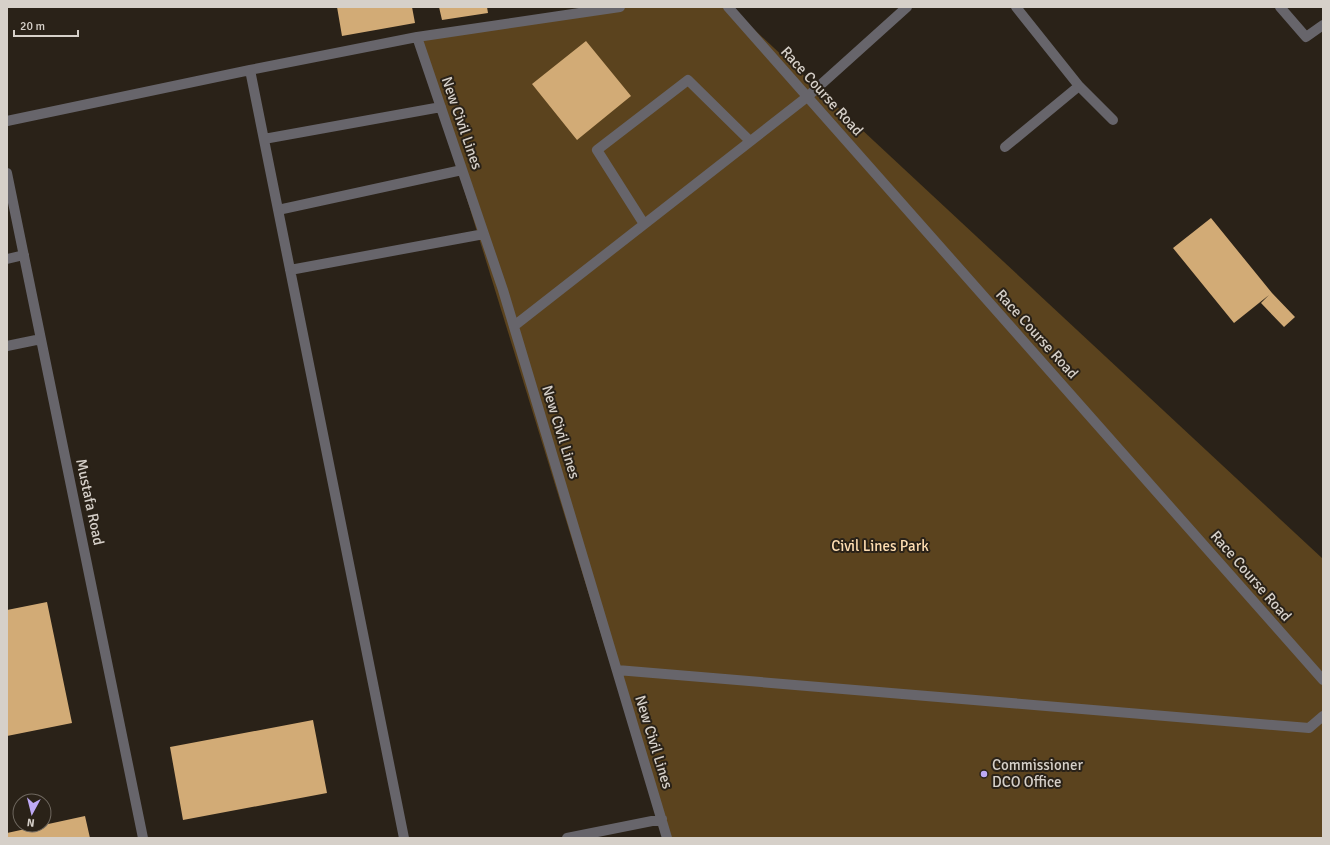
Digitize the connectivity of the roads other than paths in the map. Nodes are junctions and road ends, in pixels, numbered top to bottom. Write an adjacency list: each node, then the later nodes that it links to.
1 (620, 7): 6 (street)
2 (728, 7): 11 (street, Race Course Road)
3 (907, 7): 11 (street)
4 (1016, 7): 10 (street)
5 (1280, 7): 7 (street)
6 (605, 8): 8 (street)
7 (1323, 24)
8 (417, 37): 9 (street); 12 (street, New Civil Lines)
9 (250, 70): 14 (street); 15 (street)
10 (1079, 86): 13 (street); 17 (street)
11 (807, 97): 16 (street); 30 (street, Race Course Road)
12 (441, 107): 15 (street); 18 (street, New Civil Lines)
13 (1113, 120)
14 (7, 121)
15 (264, 139): 20 (street)
16 (750, 141): 21 (street); 21 (street)
17 (1005, 147)
18 (462, 170): 20 (street); 22 (street, New Civil Lines)
19 (7, 173): 23 (street, Mustafa Road)
20 (278, 210): 25 (street)
21 (644, 224): 26 (street)
22 (484, 234): 25 (street); 26 (street, New Civil Lines)
23 (24, 255): 24 (street); 27 (street, Mustafa Road)
24 (7, 259)
25 (290, 270): 34 (street)
26 (514, 326): 29 (street, New Civil Lines)
27 (41, 339): 28 (street); 33 (street, Mustafa Road)
28 (7, 346)
29 (617, 670): 31 (street); 32 (street, New Civil Lines)
30 (1323, 680)
31 (1323, 716)
32 (662, 819): 35 (street); 36 (street, New Civil Lines)
33 (143, 838)
34 (404, 838)
35 (567, 838)
36 (667, 838)

